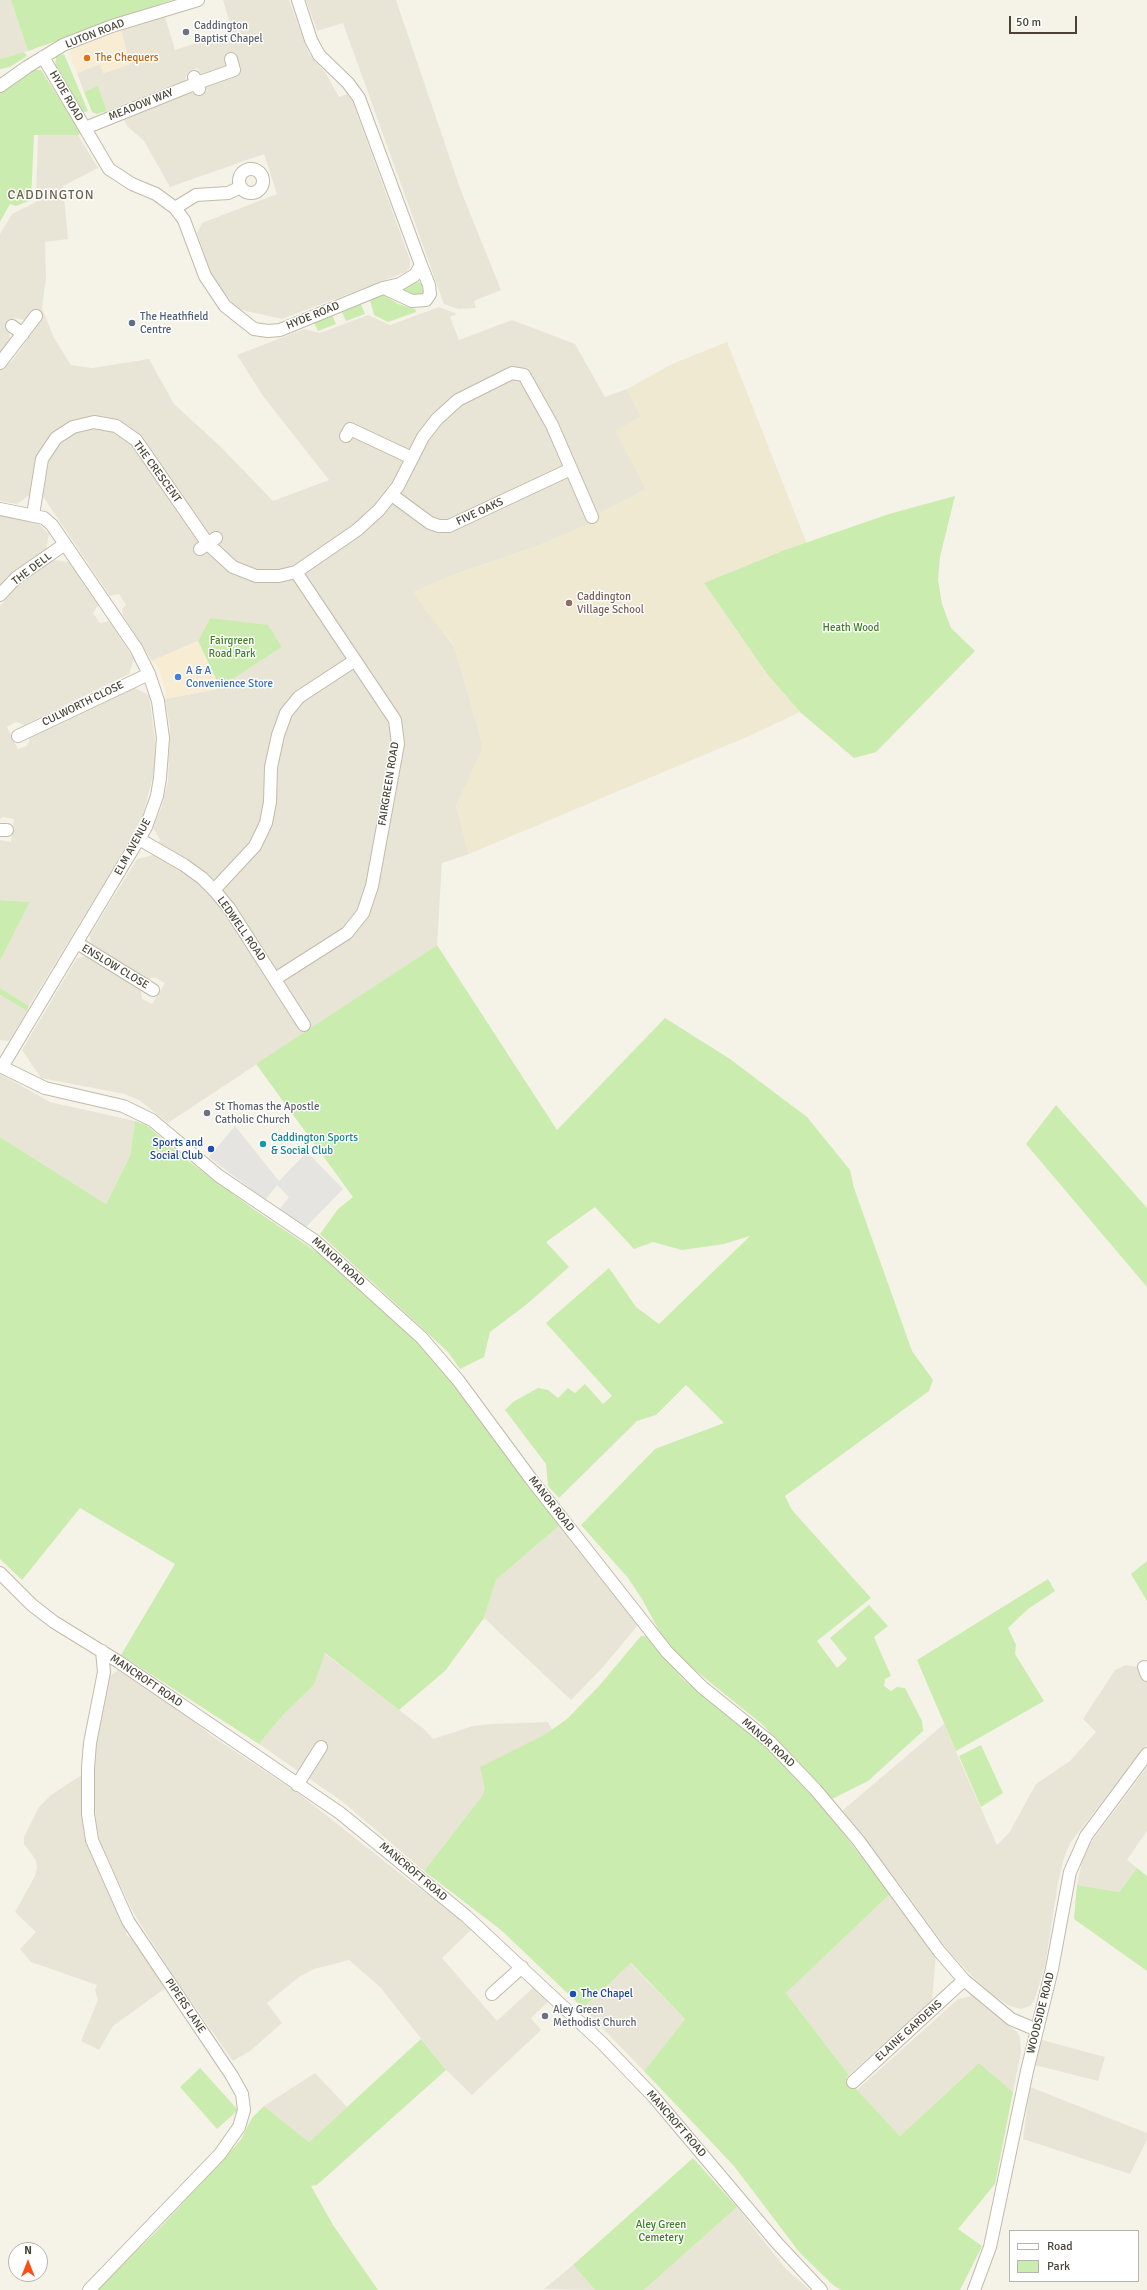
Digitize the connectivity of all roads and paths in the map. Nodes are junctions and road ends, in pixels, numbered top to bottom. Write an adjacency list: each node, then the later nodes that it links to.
1 (198, 0): 3 (street, LUTON ROAD)
2 (298, 0): 9 (street)
3 (43, 57): 5 (street, LUTON ROAD); 6 (street, HYDE ROAD)
4 (234, 69): 6 (street, MEADOW WAY)
5 (0, 86)
6 (85, 128): 8 (street, HYDE ROAD)
7 (241, 187): 8 (street)
8 (175, 208): 10 (street, HYDE ROAD)
9 (420, 265): 10 (street, HYDE ROAD); 10 (street)
10 (383, 288)
11 (36, 316): 13 (street)
12 (12, 326): 13 (street)
13 (23, 334): 14 (street)
14 (0, 363)
15 (349, 430): 16 (street)
16 (412, 458): 17 (street); 18 (street)
17 (571, 469): 18 (street, FIVE OAKS); 21 (street)
18 (392, 495): 23 (street, THE CRESCENT)
19 (0, 509): 20 (street, ELM AVENUE)
20 (33, 515): 22 (street, ELM AVENUE); 23 (street, THE CRESCENT)
21 (592, 517)
22 (65, 544): 24 (street, THE DELL); 26 (street, ELM AVENUE)
23 (296, 572): 25 (street, FAIRGREEN ROAD)
24 (0, 595)
25 (354, 661): 29 (street); 31 (street, FAIRGREEN ROAD)
26 (149, 674): 27 (street, CULWORTH CLOSE); 28 (street, ELM AVENUE)
27 (18, 736)
28 (139, 839): 29 (street, LEDWELL ROAD); 30 (street, ELM AVENUE)
29 (214, 890): 31 (street, LEDWELL ROAD)
30 (77, 943): 32 (street, ENSLOW CLOSE); 34 (street, ELM AVENUE)
31 (275, 979): 33 (street, LEDWELL ROAD)
32 (153, 990)
33 (304, 1025)
34 (1, 1066): 43 (street, MANOR ROAD)
35 (0, 1573): 36 (street, MANCROFT ROAD)
36 (102, 1651): 37 (street, MANCROFT ROAD); 38 (street, PIPERS LANE)
37 (119, 1662): 38 (street); 41 (street, MANCROFT ROAD)
38 (104, 1672): 47 (street, PIPERS LANE)
39 (321, 1747): 41 (street)
40 (1147, 1754): 45 (street, WOODSIDE ROAD)
41 (297, 1785): 42 (street, MANCROFT ROAD)
42 (522, 1967): 44 (street); 48 (street, MANCROFT ROAD)
43 (964, 1980): 45 (street, MANOR ROAD); 46 (street, ELAINE GARDENS)
44 (492, 1994)
45 (1037, 2030): 49 (street, WOODSIDE ROAD)
46 (853, 2082)
47 (89, 2290)
48 (822, 2290)
49 (974, 2290)

